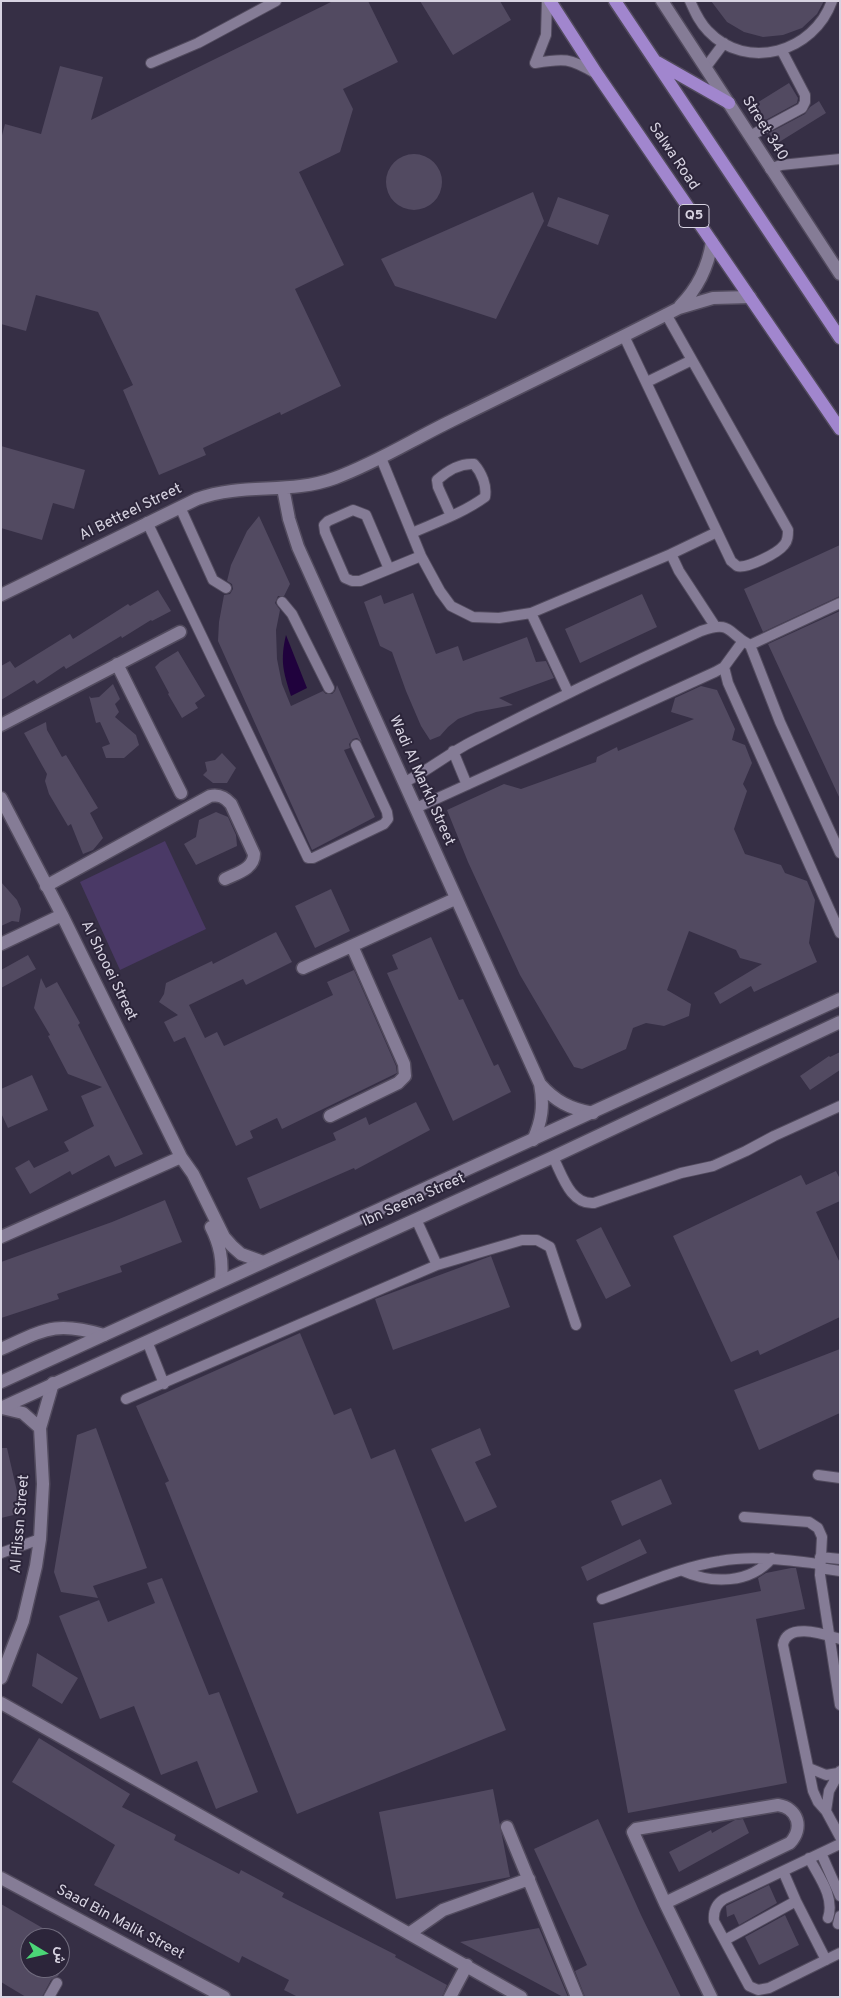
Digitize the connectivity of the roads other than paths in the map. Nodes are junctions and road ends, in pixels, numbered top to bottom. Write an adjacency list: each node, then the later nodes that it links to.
1 (276, 1): 10 (lane)
2 (549, 1): 12 (main road, Salwa Road / Q5); 12 (lane)
3 (616, 1): 9 (main road)
4 (662, 1): 11 (street, Street 340)
5 (690, 1): 7 (lane)
6 (832, 1): 8 (lane)
7 (724, 43): 8 (lane); 11 (lane)
8 (782, 50): 14 (lane)
9 (655, 61): 13 (main road); 23 (main road)
10 (151, 63)
11 (706, 67): 13 (street, Street 340)
12 (597, 74): 17 (main road, Salwa Road / Q5)
13 (729, 103): 14 (street, Street 340)
14 (750, 136): 16 (street, Street 340)
15 (840, 159): 16 (lane)
16 (770, 169): 18 (street, Street 340)
17 (712, 242): 19 (main road, Salwa Road / Q5); 20 (street)
18 (840, 274)
19 (750, 297): 20 (street); 26 (main road, Salwa Road / Q5)
20 (678, 308): 21 (street, Al Betteel Street)
21 (666, 314): 22 (street, Al Betteel Street); 24 (lane)
22 (624, 336): 25 (lane); 27 (street, Al Betteel Street)
23 (840, 338)
24 (692, 360): 25 (lane); 32 (lane)
25 (647, 382): 32 (lane)
26 (840, 429)
27 (381, 458): 28 (street, Al Betteel Street); 33 (lane)
28 (283, 488): 29 (street, Al Betteel Street); 52 (street, Wadi Al Markh Street)
29 (180, 507): 31 (street, Al Betteel Street); 37 (lane)
30 (451, 516): 30 (lane); 33 (lane)
31 (147, 522): 38 (street, Al Betteel Street); 50 (lane)
32 (717, 532): 34 (lane)
33 (412, 533): 35 (lane)
34 (671, 554): 41 (lane); 42 (lane)
35 (421, 556): 36 (lane); 41 (lane)
36 (389, 569): 36 (lane)
37 (226, 588)
38 (1, 595)
39 (282, 602): 47 (lane)
40 (840, 603): 44 (lane)
41 (531, 613): 48 (lane)
42 (715, 626): 44 (lane); 48 (lane)
43 (180, 632): 45 (street)
44 (747, 643): 46 (lane); 57 (lane)
45 (117, 664): 49 (street); 54 (street)
46 (724, 667): 53 (lane); 62 (lane)
47 (329, 688)
48 (568, 692): 51 (lane)
49 (1, 725)
50 (356, 745)
51 (453, 752): 52 (lane); 53 (lane)
52 (405, 782): 56 (street, Wadi Al Markh Street)
53 (467, 785): 56 (lane)
54 (181, 793)
55 (1, 798): 59 (street, Al Shooei Street)
56 (416, 808): 60 (street, Wadi Al Markh Street)
57 (840, 853)
58 (225, 879): 59 (street)
59 (46, 886): 61 (street, Al Shooei Street)
60 (455, 899): 64 (street); 68 (street, Wadi Al Markh Street)
61 (62, 915): 63 (street); 74 (street, Al Shooei Street)
62 (840, 933)
63 (1, 944)
64 (352, 946): 65 (street); 71 (street)
65 (303, 968)
66 (840, 999): 70 (street, Ibn Seena Street)
67 (840, 1022): 73 (street, Ibn Seena Street)
68 (540, 1084): 70 (street, Wadi Al Markh Street); 72 (street, Wadi Al Markh Street)
69 (840, 1106): 73 (lane)
70 (593, 1113): 72 (street, Ibn Seena Street)
71 (330, 1116)
72 (533, 1140): 77 (street, Ibn Seena Street)
73 (553, 1157): 75 (street, Ibn Seena Street)
74 (182, 1159): 76 (street); 77 (street, Al Shooei Street); 79 (street, Al Shooei Street)
75 (416, 1219): 78 (lane); 82 (street, Ibn Seena Street)
76 (1, 1237)
77 (263, 1262): 79 (street, Ibn Seena Street)
78 (437, 1265): 80 (lane); 86 (lane)
79 (221, 1280): 81 (street, Ibn Seena Street)
80 (576, 1325)
81 (104, 1335): 83 (street); 84 (street, Ibn Seena Street)
82 (146, 1341): 85 (street, Ibn Seena Street); 86 (lane)
83 (1, 1349)
84 (1, 1382)
85 (53, 1383): 88 (street, Ibn Seena Street); 89 (street, Al Hissn Street)
86 (164, 1384): 87 (lane)
87 (126, 1399)
88 (1, 1408): 89 (street)
89 (40, 1428): 93 (street, Al Hissn Street)
90 (818, 1475): 91 (lane)
91 (840, 1478)
92 (744, 1517): 97 (lane)
93 (40, 1539): 94 (lane); 104 (street, Al Hissn Street)
94 (1, 1552)
95 (772, 1558): 97 (lane); 98 (lane); 98 (lane)
96 (840, 1559): 97 (lane)
97 (820, 1563): 99 (lane); 101 (lane)
98 (683, 1571): 100 (lane)
99 (840, 1571)
100 (602, 1599)
101 (829, 1636): 102 (lane); 103 (lane); 107 (lane)
102 (840, 1639)
103 (836, 1652): 106 (lane)
104 (1, 1678)
105 (1, 1703): 122 (street)
106 (840, 1706)
107 (809, 1768): 108 (lane); 109 (lane)
108 (839, 1772): 109 (lane)
109 (826, 1811): 111 (lane)
110 (507, 1827): 117 (street)
111 (840, 1837)
112 (840, 1844): 113 (lane)
113 (821, 1853): 114 (lane); 118 (lane)
114 (809, 1858): 115 (lane); 121 (lane)
115 (783, 1870): 119 (lane); 123 (lane)
116 (1, 1878): 129 (street, Saad Bin Malik Street)
117 (529, 1880): 122 (street); 132 (street)
118 (840, 1896)
119 (796, 1901): 123 (lane); 125 (lane)
120 (665, 1903): 120 (street); 133 (street)
121 (828, 1918)
122 (410, 1934): 126 (street)
123 (725, 1940): 125 (lane)
124 (840, 1953): 125 (lane)
125 (826, 1960)
126 (467, 1965): 130 (street); 131 (street)
127 (57, 1983): 128 (lane)
128 (49, 1997)
129 (224, 1997)
130 (450, 1997)
131 (521, 1997)
132 (577, 1997)
133 (711, 1997)

